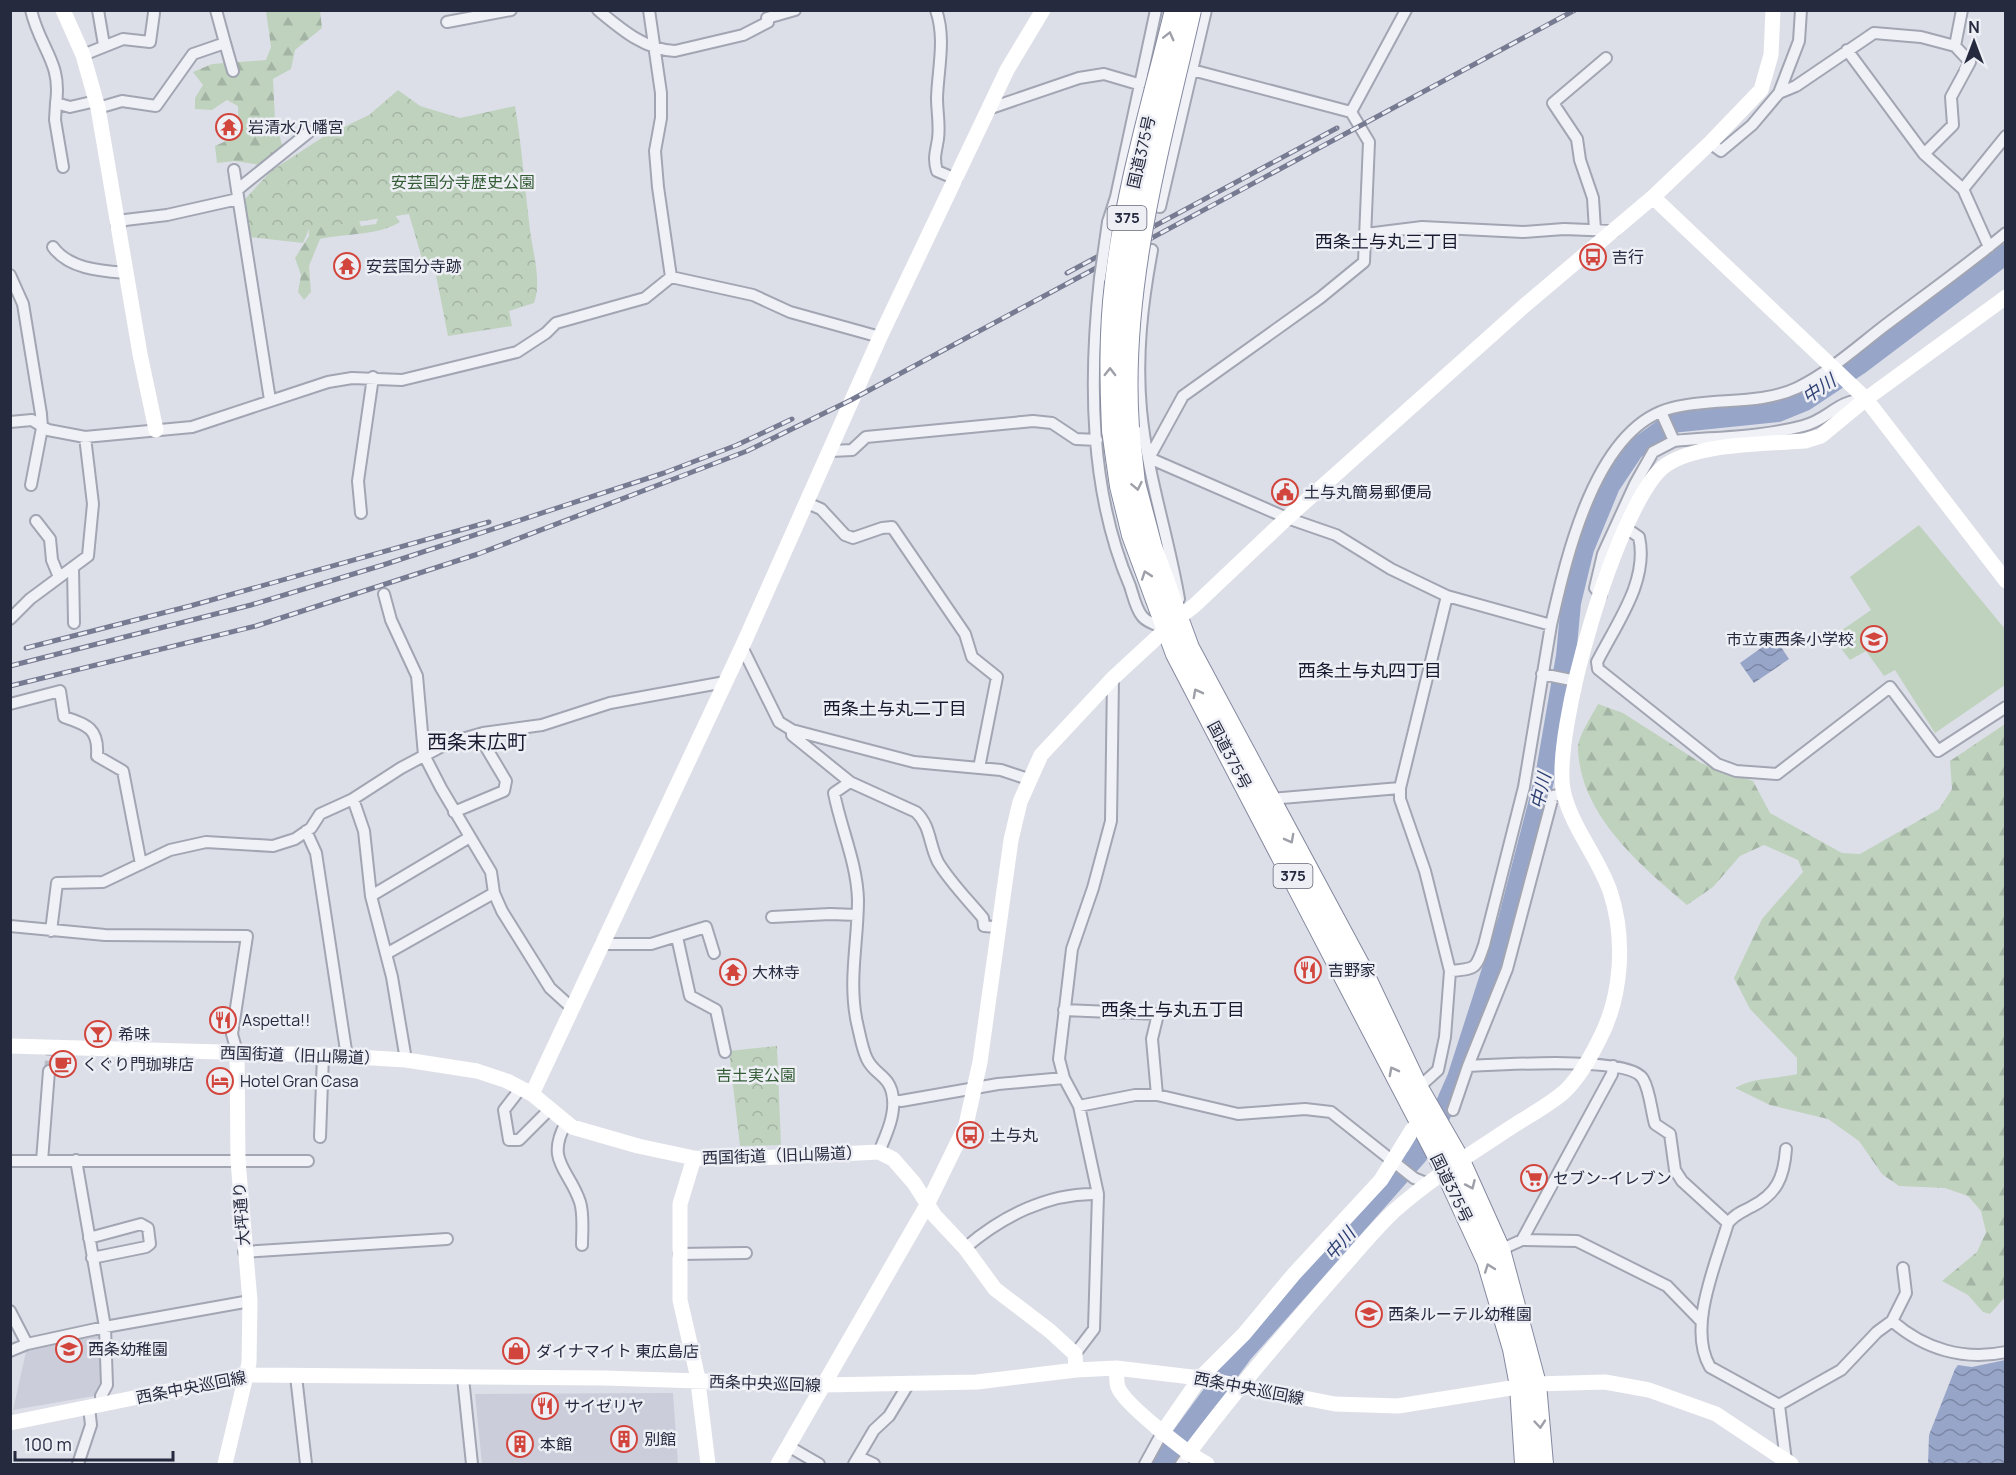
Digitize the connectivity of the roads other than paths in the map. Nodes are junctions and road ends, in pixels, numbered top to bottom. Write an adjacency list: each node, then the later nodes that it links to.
1 (31, 10): 32 (street)
2 (63, 10): 26 (street)
3 (98, 10): 22 (street)
4 (216, 10): 21 (street)
5 (511, 10): 20 (street)
6 (598, 10): 24 (street)
7 (649, 10): 24 (street)
8 (795, 10): 24 (street)
9 (936, 10): 42 (street)
10 (1043, 10): 34 (street)
11 (1156, 10): 30 (street)
12 (1175, 10): 72 (highway, 国道375号 / 375, one-way to 12, bridge)
13 (1191, 10): 72 (highway, 国道375号 / 375, bridge)
14 (1206, 10): 28 (street)
15 (1406, 10): 35 (street)
16 (1773, 10): 38 (street)
17 (1801, 10): 31 (street)
18 (1962, 10): 23 (street)
19 (154, 13): 22 (street)
20 (447, 22)
21 (225, 43): 29 (street); 33 (street)
22 (104, 45): 26 (street)
23 (1955, 46): 25 (street); 39 (street)
24 (654, 47): 57 (street)
25 (1847, 50): 31 (street); 39 (street)
26 (83, 55): 33 (street)
27 (1605, 58): 48 (street)
28 (1192, 70): 30 (street); 35 (street); 45 (street)
29 (233, 71)
30 (1138, 84): 34 (street); 45 (street)
31 (1779, 93): 38 (street)
32 (56, 103): 33 (street); 40 (street)
33 (97, 104): 47 (street)
34 (988, 109): 42 (street)
35 (1351, 112): 51 (street)
36 (309, 132): 44 (street)
37 (2006, 136): 43 (street)
38 (1710, 143): 46 (street)
39 (1924, 154): 43 (street)
40 (63, 168)
41 (234, 170): 44 (street)
42 (956, 179): 61 (street)
43 (1963, 189): 53 (street)
44 (237, 195): 47 (street); 65 (street)
45 (1116, 197): 59 (street, bridge)
46 (1653, 198): 49 (street); 62 (street)
47 (117, 225): 55 (street)
48 (1596, 230): 49 (street); 51 (street)
49 (1614, 231): 80 (street)
50 (2006, 233): 53 (street)
51 (1366, 234): 76 (street)
52 (53, 247): 55 (street)
53 (1989, 247): 62 (street)
54 (1152, 250): 60 (street)
55 (126, 273): 71 (street)
56 (10, 275): 70 (street)
57 (671, 278): 61 (street); 63 (street)
58 (2006, 297): 64 (street)
59 (1095, 320): 60 (street); 67 (street)
60 (1140, 320): 66 (street)
61 (880, 337): 75 (street)
62 (1831, 367): 64 (street); 68 (street)
63 (373, 377): 65 (street); 79 (street)
64 (1866, 399): 74 (street); 82 (street); 85 (street)
65 (270, 400): 71 (street)
66 (1141, 410): 67 (street); 76 (street)
67 (1095, 412): 72 (street)
68 (1661, 413): 74 (street); 92 (street)
69 (10, 422): 70 (street)
70 (42, 428): 73 (street); 77 (street)
71 (156, 430): 73 (street)
72 (1112, 433): 75 (street); 91 (highway, 国道375号 / 375)
73 (85, 437): 83 (street)
74 (1673, 439): 87 (street)
75 (831, 451): 78 (street)
76 (1149, 458): 80 (street); 91 (street)
77 (31, 485)
78 (807, 503): 93 (street); 103 (street)
79 (361, 513)
80 (1287, 518): 88 (street); 91 (street)
81 (36, 521): 84 (street)
82 (1626, 528): 87 (street); 99 (street)
83 (74, 567): 84 (street); 90 (street)
84 (59, 577): 89 (street)
85 (2006, 581)
86 (384, 594): 102 (street)
87 (1600, 595): 96 (street)
88 (1448, 596): 92 (street); 106 (street)
89 (10, 620)
90 (74, 623)
91 (1172, 624): 95 (street); 109 (highway, 国道375号 / 375); 148 (highway, 国道375号 / 375, one-way to 91)
92 (1551, 625): 94 (street)
93 (741, 647): 97 (street); 100 (street)
94 (1542, 674): 96 (street); 125 (street)
95 (1113, 678): 104 (street); 127 (street)
96 (1573, 680): 107 (street)
97 (725, 682): 101 (street); 122 (street)
98 (10, 704): 113 (street)
99 (2006, 706)
100 (792, 730): 103 (street); 105 (street)
101 (483, 733): 102 (street); 110 (street)
102 (424, 755): 108 (street); 110 (street)
103 (979, 768): 104 (street)
104 (1029, 779): 119 (street)
105 (850, 782): 116 (street); 119 (street)
106 (1400, 788): 109 (street); 125 (street)
107 (1564, 794): 134 (street); 135 (street)
108 (353, 799): 111 (street); 115 (street)
109 (1269, 800): 141 (highway, 国道375号 / 375, one-way to 141)
110 (454, 812): 112 (street)
111 (306, 831): 113 (street); 132 (street)
112 (470, 837): 114 (street); 115 (street)
113 (141, 864): 120 (street)
114 (494, 893): 124 (street); 126 (street)
115 (371, 896): 124 (street)
116 (857, 915): 117 (street); 143 (street)
117 (772, 917)
118 (10, 926): 120 (street)
119 (997, 927): 139 (street)
120 (51, 931): 129 (street)
121 (677, 937): 122 (street); 123 (street); 130 (street)
122 (602, 944): 126 (street)
123 (714, 953)
124 (386, 954): 133 (street)
125 (1450, 970): 141 (street)
126 (572, 1008): 140 (street)
127 (1064, 1010): 138 (street); 142 (street)
128 (10, 1046): 129 (street, 西国街道（旧山陽道）)
129 (237, 1052): 131 (street, 西国街道（旧山陽道）); 157 (street, 大坪通り)
130 (724, 1052)
131 (323, 1055): 132 (street, 西国街道（旧山陽道）); 149 (street)
132 (347, 1056): 133 (street, 西国街道（旧山陽道）)
133 (406, 1060): 140 (street, 西国街道（旧山陽道）)
134 (1585, 1064): 135 (street); 136 (street); 160 (street)
135 (1468, 1066): 146 (street)
136 (1613, 1066): 164 (street); 167 (street)
137 (49, 1071): 156 (street)
138 (1064, 1078): 139 (street); 144 (street)
139 (975, 1089): 143 (street); 163 (street)
140 (527, 1091): 145 (street, 西国街道（旧山陽道）); 145 (street)
141 (1421, 1092): 150 (highway, 国道375号 / 375)
142 (1157, 1095): 144 (street); 159 (street)
143 (893, 1099): 152 (street)
144 (1078, 1106): 162 (street)
145 (550, 1109): 147 (street, 西国街道（旧山陽道）)
146 (1454, 1110)
147 (566, 1123): 153 (street, 西国街道（旧山陽道）); 168 (street)
148 (1420, 1123): 150 (highway, 国道375号 / 375); 159 (street)
149 (320, 1137)
150 (1439, 1141): 160 (highway, 国道375号 / 375)
151 (1786, 1149): 164 (street)
152 (879, 1152): 153 (street, 西国街道（旧山陽道）); 163 (street, 西国街道（旧山陽道）)
153 (694, 1158): 173 (street)
154 (76, 1160): 156 (street); 157 (street); 165 (street)
155 (10, 1161): 156 (street)
156 (42, 1161)
157 (238, 1161): 158 (street); 171 (street, 大坪通り)
158 (308, 1161)
159 (1395, 1161): 161 (street); 190 (street)
160 (1453, 1166): 161 (street); 170 (highway, 国道375号 / 375, one-way to 170); 194 (highway, 国道375号 / 375, one-way to 160)
161 (1420, 1180): 195 (street)
162 (1098, 1194): 169 (street); 184 (street)
163 (927, 1205): 169 (street, 西国街道（旧山陽道）); 193 (street)
164 (1728, 1222): 178 (street)
165 (89, 1238): 174 (street); 174 (street)
166 (447, 1239): 171 (street)
167 (1522, 1240): 170 (street); 178 (street)
168 (582, 1245)
169 (965, 1248): 184 (street, 西国街道（旧山陽道）)
170 (1500, 1250): 194 (highway, 国道375号 / 375)
171 (244, 1252): 176 (street, 大坪通り)
172 (746, 1253): 173 (street)
173 (679, 1254): 191 (street)
174 (92, 1258): 180 (street)
175 (1903, 1268): 179 (street)
176 (250, 1301): 180 (street); 187 (street, 大坪通り)
177 (10, 1311): 181 (street)
178 (1700, 1320): 196 (street)
179 (1893, 1322): 183 (street); 196 (street)
180 (105, 1327): 181 (street); 197 (street)
181 (27, 1344): 182 (street)
182 (10, 1351)
183 (2006, 1352)
184 (1076, 1354): 186 (street)
185 (1116, 1368): 186 (street, 西条中央巡回線); 190 (street, 西条中央巡回線); 199 (street)
186 (1076, 1370): 192 (street, 西条中央巡回線)
187 (247, 1375): 188 (street, 西条中央巡回線); 197 (street, 西条中央巡回線); 205 (street, 大坪通り)
188 (296, 1376): 189 (street, 西条中央巡回線); 206 (street)
189 (463, 1378): 191 (street, 西条中央巡回線); 207 (street)
190 (1202, 1379): 195 (street, 西条中央巡回線); 199 (street)
191 (698, 1381): 193 (street, 西条中央巡回線); 208 (street)
192 (909, 1383): 193 (street, 西条中央巡回線); 202 (street)
193 (823, 1385): 200 (street)
194 (1528, 1385): 195 (street, 西条中央巡回線); 203 (street, 西条中央巡回線); 214 (highway, 国道375号 / 375); 215 (highway, 国道375号 / 375, one-way to 215)
195 (1236, 1386): 201 (street)
196 (1779, 1405): 203 (street)
197 (95, 1406): 198 (street, 西条中央巡回線); 204 (street)
198 (10, 1424)
199 (1164, 1434): 201 (street); 212 (street)
200 (788, 1446): 209 (street); 210 (street)
201 (1185, 1456): 213 (street)
202 (857, 1461): 211 (street)
203 (1789, 1463)
204 (78, 1464)
205 (225, 1464)
206 (306, 1464)
207 (472, 1464)
208 (708, 1464)
209 (778, 1464)
210 (819, 1464)
211 (874, 1464)
212 (1144, 1464)
213 (1207, 1464)
214 (1525, 1464)
215 (1543, 1464)

